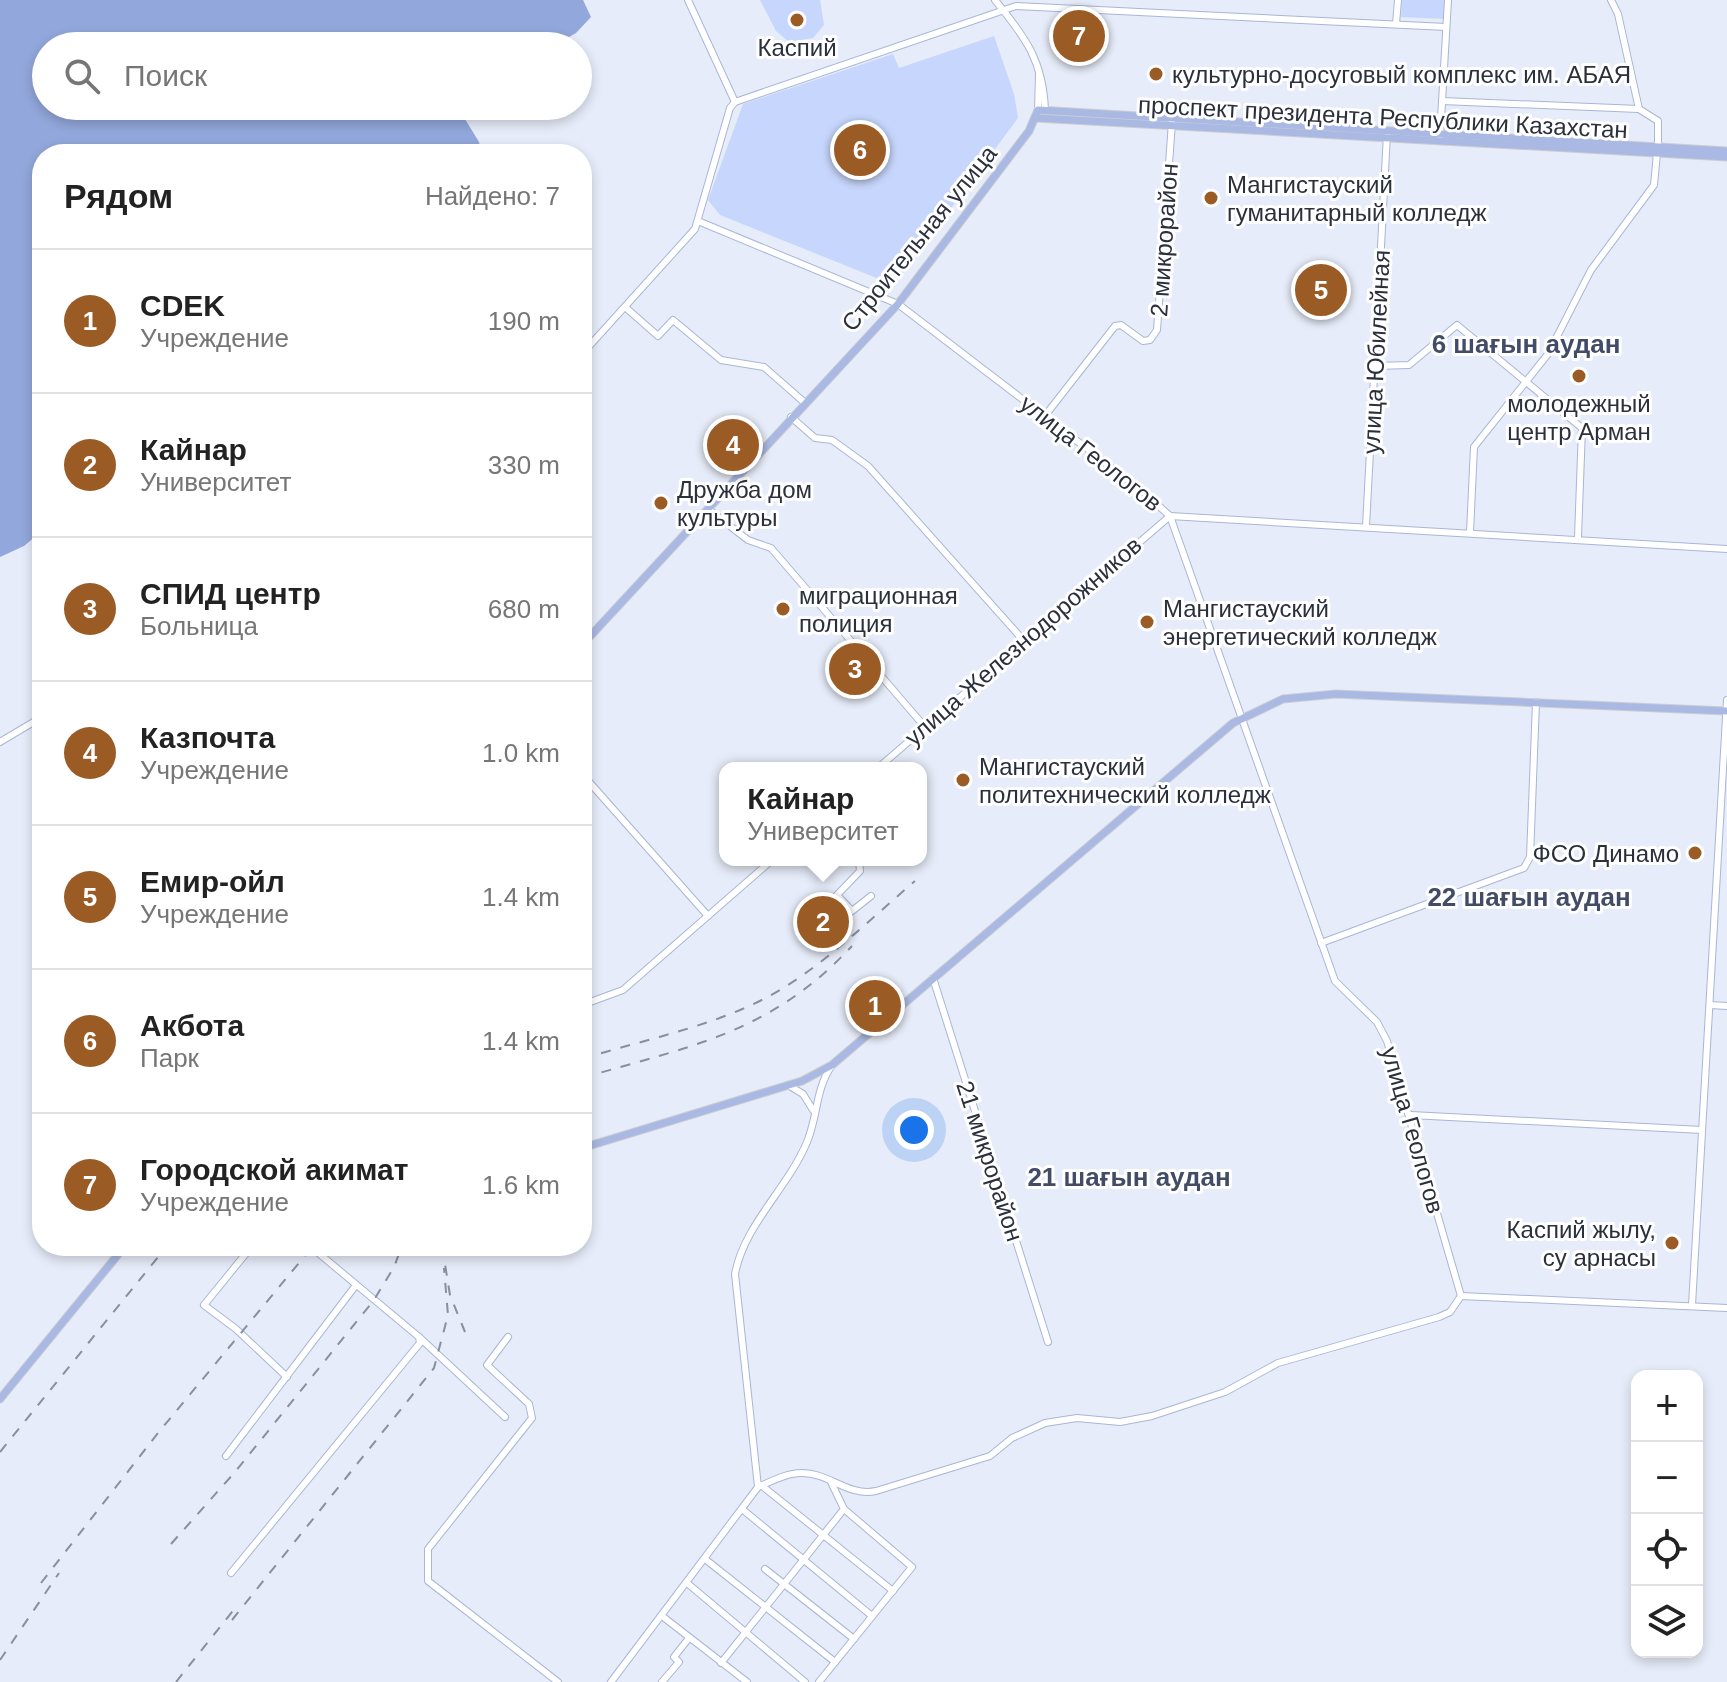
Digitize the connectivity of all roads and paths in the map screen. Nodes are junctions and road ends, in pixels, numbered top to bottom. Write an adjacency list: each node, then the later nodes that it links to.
1 (688, 0): 10 (street)
2 (994, 0): 6 (street)
3 (1398, 0): 7 (street)
4 (1448, 0): 8 (street)
5 (1611, 0): 11 (street)
6 (1001, 9): 7 (street); 10 (street); 12 (street)
7 (1396, 24): 8 (street)
8 (1446, 27): 9 (street)
9 (1442, 101): 11 (street); 15 (street)
10 (735, 102): 18 (street)
11 (1639, 109): 16 (street)
12 (1041, 114): 13 (main road, проспект президента Республики Казахстан); 19 (main road, Строительная улица)
13 (1172, 122): 14 (main road, проспект президента Республики Казахстан); 26 (street, 2 микрорайон)
14 (1387, 134): 15 (main road, проспект президента Республики Казахстан); 22 (street, улица Юбилейная)
15 (1440, 137): 16 (main road, проспект президента Республики Казахстан)
16 (1657, 150): 17 (main road, проспект президента Республики Казахстан); 23 (street)
17 (1727, 154)
18 (698, 221): 19 (street, улица Геологов); 20 (street)
19 (898, 304): 24 (main road, Строительная улица); 26 (street, улица Геологов)
20 (625, 307): 21 (street); 24 (street)
21 (592, 343)
22 (1375, 366): 23 (street); 29 (street, улица Юбилейная)
23 (1526, 383): 30 (street); 31 (street)
24 (805, 403): 25 (main road, Строительная улица)
25 (791, 417): 27 (main road, Строительная улица); 34 (street)
26 (1044, 417): 28 (street, улица Геологов)
27 (708, 509): 33 (main road, Строительная улица); 40 (street)
28 (1170, 516): 29 (street); 34 (street, улица Железнодорожников); 38 (street, улица Геологов)
29 (1366, 526): 30 (street)
30 (1470, 532): 31 (street)
31 (1578, 537): 32 (street)
32 (1727, 549)
33 (592, 634)
34 (1024, 641): 40 (street, улица Железнодорожников)
35 (1727, 700): 37 (street)
36 (1536, 702): 37 (main road); 38 (main road); 49 (street)
37 (1727, 711): 44 (street)
38 (1242, 716): 49 (street, улица Геологов); 50 (main road)
39 (32, 723): 41 (street)
40 (925, 727): 42 (street, улица Железнодорожников)
41 (0, 742)
42 (885, 762)
43 (592, 785): 48 (street)
44 (1723, 824): 52 (street)
45 (765, 866): 48 (street)
46 (860, 866): 47 (street)
47 (871, 896)
48 (708, 916): 51 (street)
49 (1321, 943): 57 (street, улица Геологов)
50 (933, 978): 54 (main road); 69 (street, 21 микрорайон)
51 (592, 1001)
52 (1710, 1005): 53 (street); 58 (street)
53 (1727, 1006)
54 (832, 1065): 55 (main road); 56 (street)
55 (788, 1085): 56 (street); 59 (main road)
56 (814, 1111): 75 (street)
57 (1411, 1115): 58 (street); 64 (street, улица Геологов)
58 (1702, 1130): 65 (street)
59 (592, 1145)
60 (117, 1256): 71 (main road)
61 (244, 1256): 70 (street)
62 (322, 1256): 63 (street)
63 (356, 1285): 67 (street); 70 (street)
64 (1461, 1296): 65 (street); 74 (street)
65 (1692, 1305): 66 (street)
66 (1727, 1308)
67 (419, 1337): 72 (street); 82 (street)
68 (508, 1337): 94 (street)
69 (1048, 1342)
70 (287, 1377): 73 (street)
71 (0, 1399)
72 (505, 1417)
73 (226, 1456)
74 (831, 1482): 75 (street); 77 (street)
75 (760, 1486): 76 (street); 78 (street)
76 (742, 1509): 79 (street); 80 (street)
77 (844, 1509): 78 (street); 85 (street)
78 (823, 1536): 80 (street); 85 (street)
79 (705, 1559): 83 (street); 86 (street)
80 (804, 1560): 84 (street); 88 (street)
81 (765, 1569): 84 (street)
82 (231, 1573)
83 (687, 1583): 87 (street); 89 (street)
84 (785, 1583): 86 (street); 91 (street)
85 (893, 1591): 88 (street)
86 (766, 1607): 89 (street); 92 (street)
87 (662, 1616): 90 (street); 95 (street)
88 (872, 1616): 91 (street)
89 (746, 1633): 93 (street); 98 (street)
90 (689, 1638): 93 (street); 96 (street)
91 (854, 1639): 92 (street)
92 (835, 1662): 99 (street)
93 (721, 1663): 97 (street)
94 (558, 1682)
95 (611, 1682)
96 (662, 1682)
97 (747, 1682)
98 (805, 1682)
99 (819, 1682)

